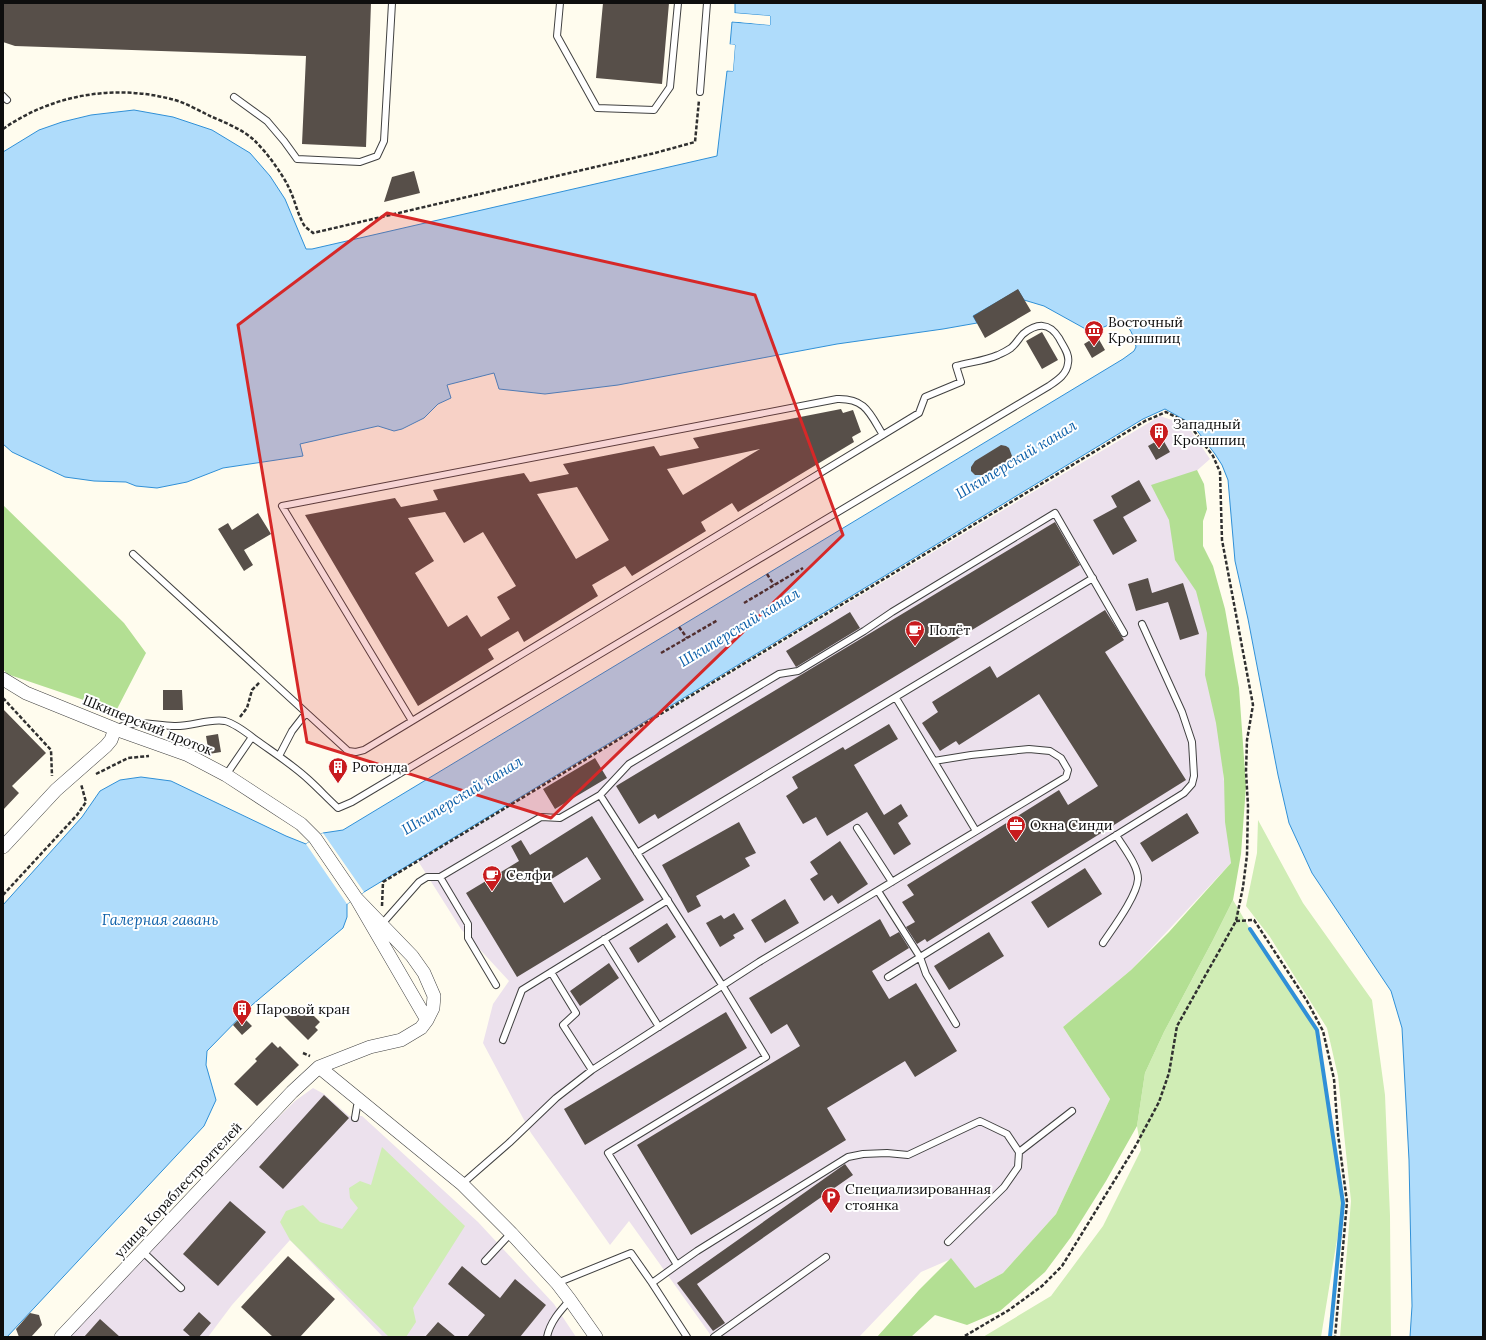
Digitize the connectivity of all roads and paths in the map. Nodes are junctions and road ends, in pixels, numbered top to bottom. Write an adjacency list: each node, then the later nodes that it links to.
1 (392, 3): 6 (lane)
2 (560, 3): 3 (lane)
3 (678, 3)
4 (707, 3): 5 (lane)
5 (700, 92)
6 (234, 97)
7 (883, 435): 25 (lane); 25 (lane); 30 (lane)
8 (133, 554): 20 (lane)
9 (803, 568): 12 (path)
10 (767, 574): 12 (path)
11 (1093, 578): 17 (lane); 23 (lane); 38 (lane)
12 (774, 585): 13 (path)
13 (744, 603)
14 (718, 620): 18 (path)
15 (1142, 624): 41 (lane)
16 (679, 627): 18 (path)
17 (1124, 633)
18 (687, 638): 19 (path)
19 (661, 654)
20 (265, 675): 24 (lane); 26 (path)
21 (3, 679): 27 (street, Шкиперский проток)
22 (3, 698): 37 (path)
23 (896, 698): 31 (lane); 43 (lane)
24 (306, 713): 25 (lane); 30 (lane)
25 (412, 721)
26 (235, 725): 27 (lane); 28 (lane)
27 (115, 729): 32 (street); 33 (street, Шкиперский проток)
28 (252, 737): 30 (lane); 33 (lane)
29 (154, 756): 34 (path)
30 (279, 756)
31 (934, 761): 40 (lane); 40 (lane)
32 (78, 770): 36 (path); 37 (street)
33 (226, 775): 48 (street, Шкиперский проток)
34 (92, 777)
35 (87, 782): 36 (path)
36 (82, 786): 47 (path)
37 (56, 790): 42 (street)
38 (600, 795): 43 (lane); 44 (lane)
39 (857, 828): 45 (lane)
40 (976, 831): 45 (lane)
41 (1116, 835): 53 (lane); 54 (lane)
42 (3, 847)
43 (637, 853): 49 (lane)
44 (440, 877): 51 (lane); 57 (lane)
45 (892, 882): 46 (lane)
46 (878, 891): 54 (lane); 58 (lane)
47 (3, 895)
48 (356, 898): 51 (street); 59 (street)
49 (668, 900): 52 (lane); 58 (lane)
50 (1236, 921): 51 (path); 87 (path); 88 (path)
51 (381, 924): 59 (street)
52 (604, 940): 55 (lane); 61 (lane)
53 (1103, 944)
54 (920, 957): 56 (lane); 60 (lane)
55 (551, 972): 62 (lane); 66 (lane)
56 (888, 977)
57 (496, 985)
58 (722, 985): 61 (lane); 77 (lane)
59 (427, 1020): 65 (street, улица Кораблестроителей)
60 (956, 1024)
61 (659, 1027): 66 (lane)
62 (503, 1040)
63 (303, 1053): 64 (path)
64 (310, 1056)
65 (320, 1067): 67 (street); 74 (street, улица Кораблестроителей)
66 (592, 1070): 71 (lane)
67 (361, 1100): 69 (lane); 71 (street)
68 (1072, 1112): 70 (lane)
69 (355, 1118)
70 (1019, 1152): 73 (lane); 77 (lane)
71 (462, 1184): 72 (street)
72 (511, 1233): 76 (lane); 78 (street)
73 (948, 1242)
74 (142, 1251): 80 (lane); 82 (street, улица Кораблестроителей)
75 (826, 1257): 86 (lane)
76 (485, 1261)
77 (677, 1265): 79 (lane)
78 (557, 1283): 79 (lane); 81 (street)
79 (652, 1283): 85 (lane)
80 (181, 1288)
81 (570, 1300): 83 (lane); 84 (street)
82 (61, 1337)
83 (547, 1337)
84 (596, 1337)
85 (687, 1337)
86 (714, 1337)
87 (963, 1337)
88 (1335, 1337)

